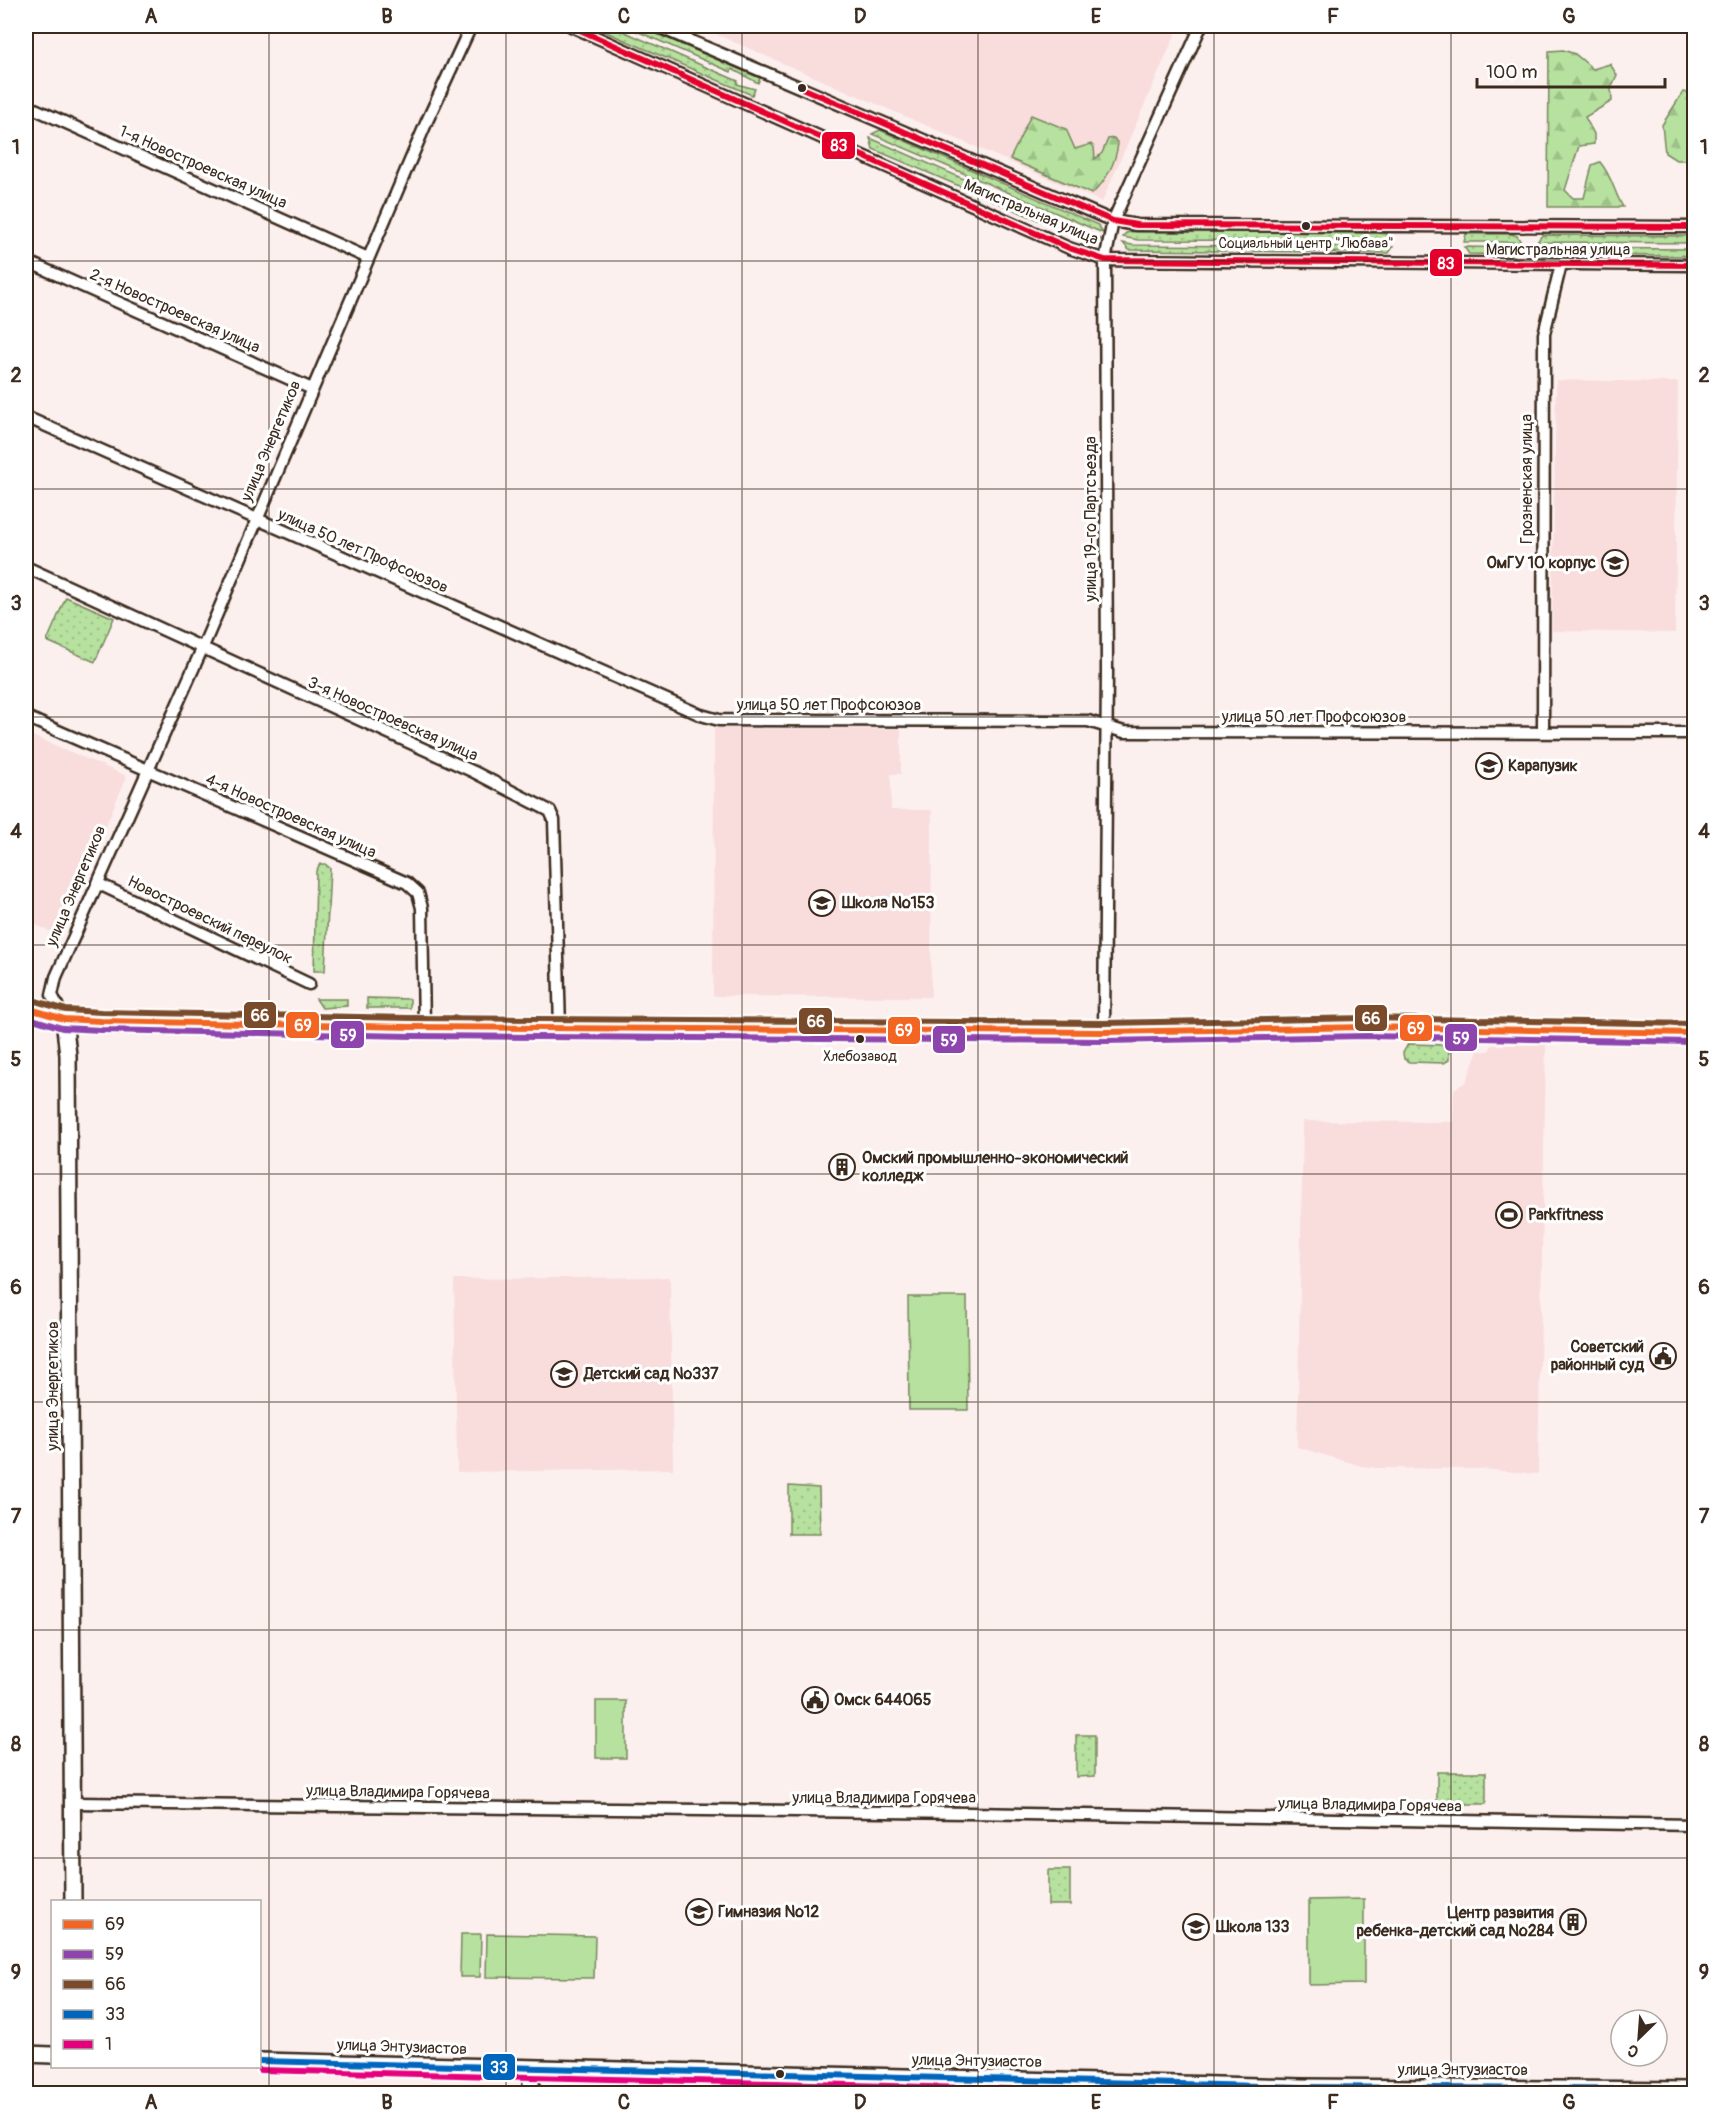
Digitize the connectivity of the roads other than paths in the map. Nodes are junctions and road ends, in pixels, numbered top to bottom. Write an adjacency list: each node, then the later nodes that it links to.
1 (471, 26): 8 (street, улица Энергетиков)
2 (571, 26): 9 (street, Магистральная улица)
3 (656, 26): 6 (street, Магистральная улица)
4 (1201, 26): 6 (street, улица 19-го Партсъезда)
5 (26, 105): 8 (street, 1-я Новостроевская улица)
6 (1113, 221): 7 (street, Магистральная улица); 9 (street, улица 19-го Партсъезда)
7 (1695, 227)
8 (368, 258): 13 (street, улица Энергетиков)
9 (1105, 260): 11 (street, Магистральная улица); 19 (street, улица 19-го Партсъезда)
10 (26, 261): 13 (street, 2-я Новостроевская улица)
11 (1562, 264): 12 (street, Магистральная улица); 20 (street, Грозненская улица)
12 (1695, 265)
13 (312, 389): 15 (street, улица Энергетиков)
14 (26, 417): 15 (street, улица 50 лет Профсоюзов)
15 (257, 520): 17 (street, улица Энергетиков); 19 (street, улица 50 лет Профсоюзов)
16 (26, 567): 17 (street, 3-я Новостроевская улица)
17 (202, 649): 22 (street, улица Энергетиков); 28 (street, 3-я Новостроевская улица)
18 (26, 717): 22 (street, 4-я Новостроевская улица)
19 (1107, 729): 20 (street, улица 50 лет Профсоюзов); 29 (street, улица 19-го Партсъезда)
20 (1543, 732): 21 (street, улица 50 лет Профсоюзов)
21 (1695, 733)
22 (146, 768): 23 (street, улица Энергетиков); 27 (street, 4-я Новостроевская улица)
23 (97, 883): 24 (street, Новостроевский переулок); 26 (street, улица Энергетиков)
24 (309, 984)
25 (26, 1008): 26 (main road)
26 (64, 1019): 27 (main road); 31 (main road, улица Энергетиков)
27 (424, 1027): 28 (main road)
28 (560, 1028): 29 (main road)
29 (1104, 1032): 30 (main road)
30 (1695, 1033)
31 (73, 1803): 32 (street, улица Владимира Горячева); 33 (main road, улица Энергетиков)
32 (1695, 1825)
33 (73, 1900)
34 (26, 2054): 35 (main road)
35 (51, 2055)
36 (261, 2061): 37 (main road, улица Энтузиастов)
37 (531, 2069): 38 (main road, улица Энтузиастов); 39 (main road)
38 (1695, 2090)
39 (531, 2094)

